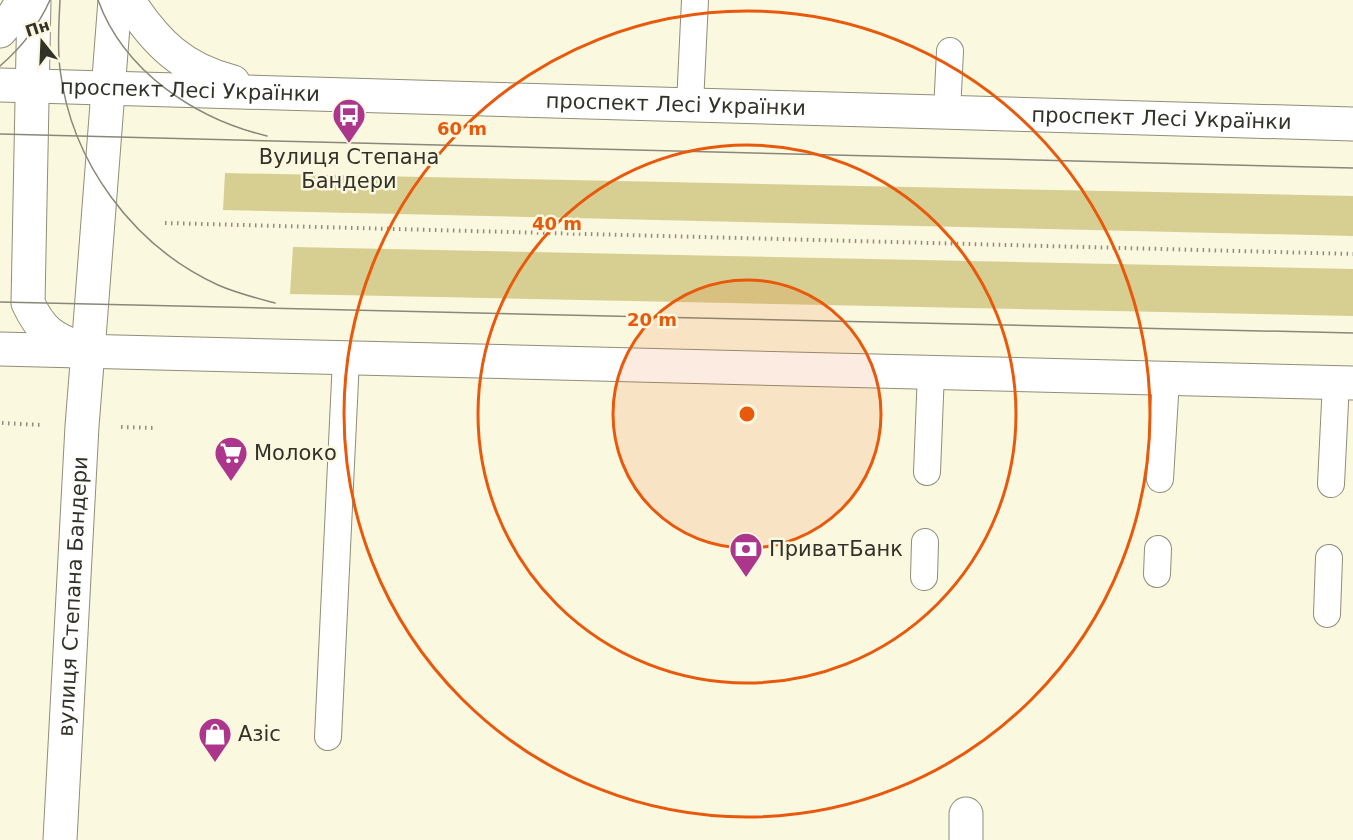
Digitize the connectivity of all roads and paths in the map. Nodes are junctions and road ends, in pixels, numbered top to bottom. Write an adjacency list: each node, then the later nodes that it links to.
1 (22, 0): 6 (main road)
2 (34, 0): 8 (main road)
3 (115, 0): 9 (main road, вулиця Степана Бандери)
4 (128, 0): 10 (main road)
5 (695, 0): 11 (lane)
6 (0, 31)
7 (950, 51): 12 (lane)
8 (16, 85): 9 (main road, проспект Лесі Українки); 17 (main road)
9 (110, 87): 10 (main road, проспект Лесі Українки); 17 (main road, вулиця Степана Бандери)
10 (285, 93): 11 (main road, проспект Лесі Українки)
11 (690, 104): 12 (main road, проспект Лесі Українки)
12 (947, 112): 13 (main road, проспект Лесі Українки)
13 (1353, 124)
14 (165, 223): 15 (path)
15 (1353, 254)
16 (0, 349): 17 (main road)
17 (88, 351): 18 (main road); 32 (main road, вулиця Степана Бандери)
18 (346, 359): 19 (main road); 31 (lane)
19 (931, 372): 20 (main road); 22 (lane)
20 (1166, 379): 21 (main road); 23 (lane)
21 (1345, 382): 24 (lane)
22 (927, 472)
23 (1160, 479)
24 (1331, 484)
25 (925, 542): 29 (lane)
26 (1158, 549): 28 (lane)
27 (1329, 558): 30 (lane)
28 (1157, 574)
29 (924, 578)
30 (1327, 614)
31 (328, 737)
32 (60, 840)

